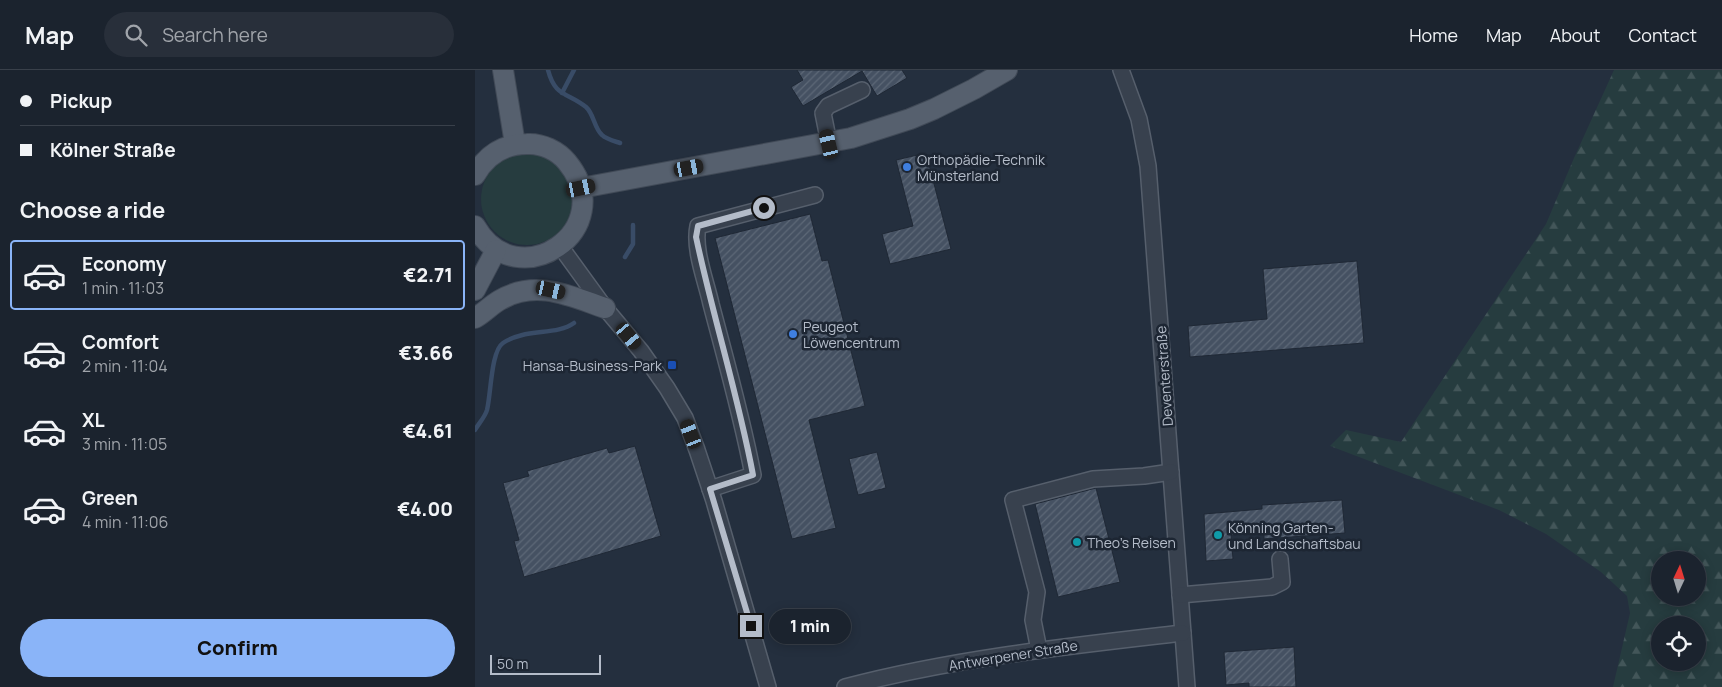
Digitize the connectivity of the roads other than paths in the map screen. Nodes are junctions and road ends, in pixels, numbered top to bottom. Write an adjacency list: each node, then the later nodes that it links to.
1 (503, 70): 5 (main road)
2 (1007, 70): 6 (main road)
3 (1121, 70): 16 (street, Deventerstraße)
4 (862, 90): 6 (street)
5 (515, 144): 7 (main road); 8 (main road)
6 (829, 144): 8 (main road)
7 (475, 174)
8 (581, 188): 11 (main road)
9 (815, 195): 17 (street)
10 (475, 226): 12 (main road)
11 (560, 246): 12 (main road); 14 (street)
12 (496, 250): 13 (main road)
13 (475, 290)
14 (605, 308): 15 (main road); 17 (street)
15 (475, 318)
16 (1171, 472): 19 (street, Deventerstraße); 21 (street)
17 (710, 489): 22 (street)
18 (1280, 559): 19 (street)
19 (1180, 595): 20 (street, Deventerstraße)
20 (1183, 634): 21 (street, Antwerpener Straße); 24 (street, Deventerstraße)
21 (1039, 650): 23 (street, Antwerpener Straße)
22 (768, 687)
23 (845, 687)
24 (1187, 687)

